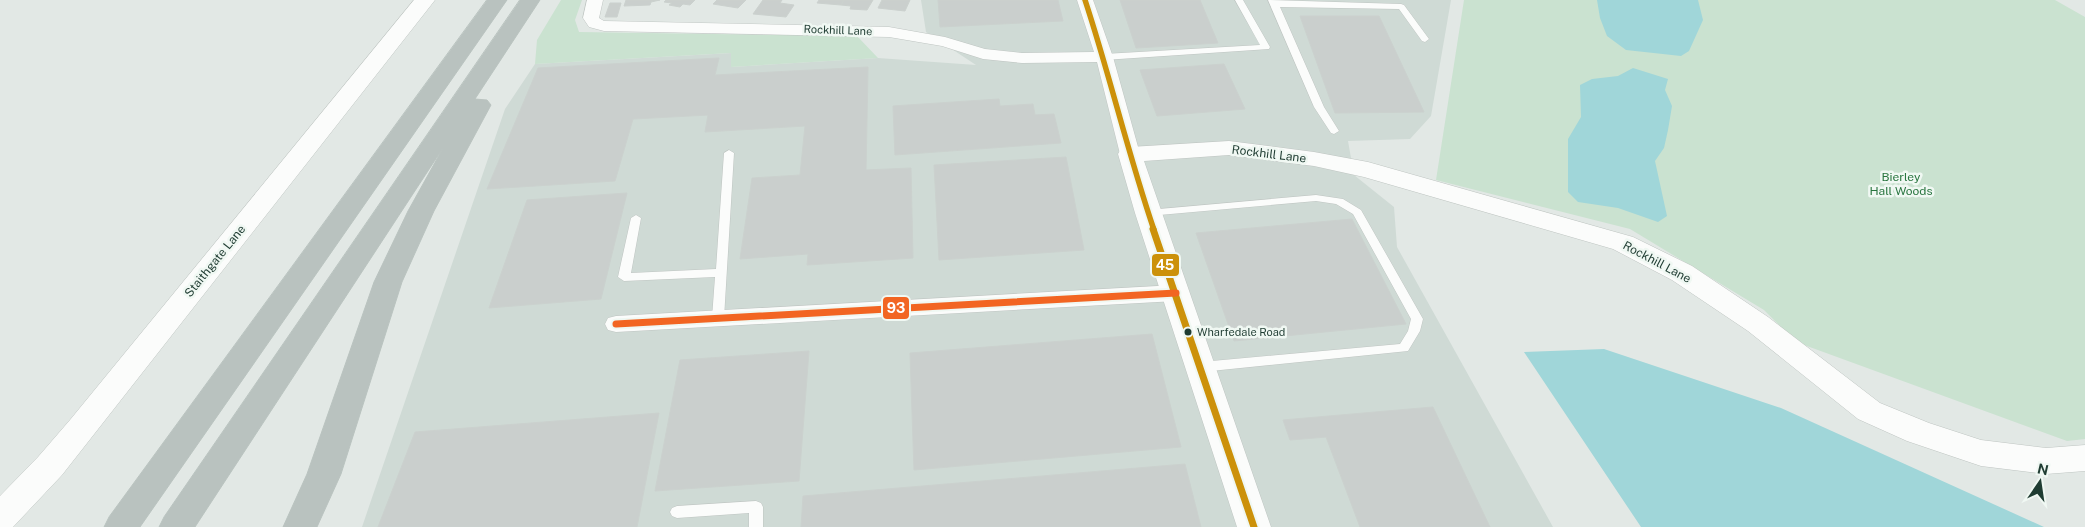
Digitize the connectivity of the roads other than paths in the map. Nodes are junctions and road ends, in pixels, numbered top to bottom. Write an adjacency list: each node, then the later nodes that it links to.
1 (425, 0): 23 (street, Staithgate Lane)
2 (497, 0): 24 (highway)
3 (530, 0): 9 (highway)
4 (595, 0): 10 (street, Rockhill Lane)
5 (1084, 0): 10 (street)
6 (1239, 0): 10 (lane)
7 (1273, 2): 8 (lane); 11 (lane)
8 (1424, 39)
9 (503, 41): 25 (highway); 26 (highway)
10 (1104, 57): 13 (street)
11 (1334, 131)
12 (729, 153): 16 (lane)
13 (1130, 154): 14 (street); 21 (street, Rockhill Lane)
14 (1148, 213): 17 (street); 20 (lane)
15 (636, 218): 16 (lane)
16 (721, 273): 18 (lane)
17 (1176, 294): 18 (street); 20 (street)
18 (718, 318): 19 (street)
19 (616, 324)
20 (1201, 367): 28 (street)
21 (2085, 458)
22 (677, 512): 27 (lane)
23 (0, 518)
24 (121, 527)
25 (176, 527)
26 (300, 527)
27 (756, 527)
28 (1254, 527)

